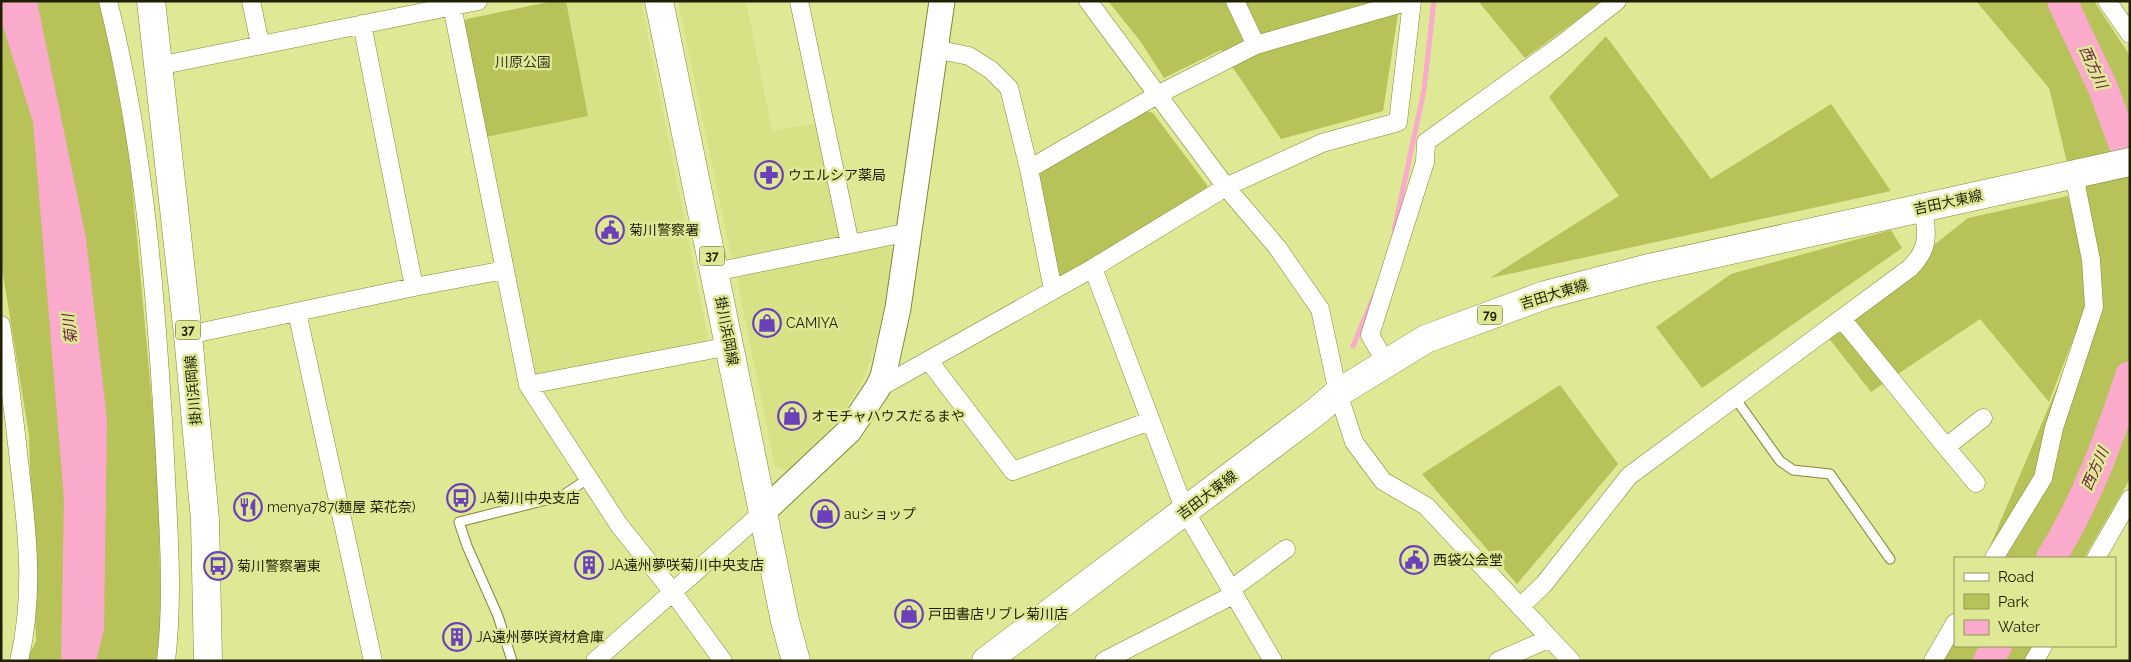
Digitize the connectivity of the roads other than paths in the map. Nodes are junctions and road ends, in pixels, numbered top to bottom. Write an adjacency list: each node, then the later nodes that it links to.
1 (108, 1): 64 (street)
2 (151, 1): 19 (main road, 掛川浜岡線 / 37)
3 (251, 1): 16 (street)
4 (478, 1): 13 (street)
5 (659, 1): 28 (main road, 掛川浜岡線 / 37)
6 (799, 1): 27 (street)
7 (942, 1): 18 (street)
8 (1088, 1): 20 (street)
9 (1235, 1): 17 (street)
10 (1411, 1): 17 (street); 24 (street)
11 (1617, 1): 39 (street)
12 (2107, 1): 15 (street)
13 (452, 4): 14 (street); 30 (street)
14 (362, 24): 16 (street); 31 (street)
15 (2130, 34)
16 (260, 44): 19 (street)
17 (1256, 45): 20 (street)
18 (934, 49): 22 (street); 26 (street)
19 (158, 66): 36 (main road, 掛川浜岡線 / 37)
20 (1158, 95): 22 (street); 24 (street)
21 (2130, 162): 23 (main road, 吉田大東線 / 79)
22 (1029, 169): 32 (street)
23 (2081, 174): 25 (main road, 吉田大東線 / 79); 53 (street)
24 (1226, 187): 29 (street); 42 (street)
25 (1924, 207): 34 (street); 39 (main road, 吉田大東線 / 79)
26 (909, 232): 27 (street); 41 (street)
27 (850, 244): 28 (street)
28 (710, 266): 37 (main road, 掛川浜岡線 / 37)
29 (1093, 268): 32 (street); 45 (street)
30 (505, 270): 31 (street); 40 (street)
31 (414, 287): 33 (street)
32 (1053, 290): 38 (street)
33 (297, 312): 36 (street); 66 (street)
34 (1842, 319): 43 (street); 46 (street)
35 (1, 325): 63 (street)
36 (188, 335): 65 (main road, 掛川浜岡線 / 37)
37 (730, 346): 40 (street); 51 (main road, 掛川浜岡線 / 37)
38 (929, 362): 41 (street); 45 (street)
39 (1386, 363): 42 (main road, 吉田大東線 / 79)
40 (528, 385): 47 (street)
41 (877, 389): 51 (street)
42 (1338, 393): 50 (main road, 吉田大東線 / 79); 58 (street)
43 (1735, 398): 55 (lane); 58 (street)
44 (1983, 418): 46 (street)
45 (1150, 421): 50 (street)
46 (1946, 447): 48 (street)
47 (589, 478): 56 (street); 67 (lane)
48 (1976, 483)
49 (2130, 499): 54 (street)
50 (1185, 511): 57 (street); 70 (main road, 吉田大東線 / 79)
51 (764, 512): 56 (street); 69 (main road, 掛川浜岡線 / 37)
52 (1286, 549): 57 (street)
53 (1995, 557)
54 (2097, 557)
55 (1890, 559)
56 (672, 591): 62 (street); 68 (street)
57 (1232, 593): 71 (street); 72 (street)
58 (1520, 607): 60 (street)
59 (1954, 625): 75 (street)
60 (1548, 639): 73 (street); 74 (street)
61 (2042, 647): 76 (street)
62 (600, 659)
63 (19, 661)
64 (166, 661)
65 (208, 661)
66 (373, 661)
67 (512, 661)
68 (723, 661)
69 (796, 661)
70 (986, 661)
71 (1104, 661)
72 (1272, 661)
73 (1498, 661)
74 (1570, 661)
75 (1933, 661)
76 (2034, 661)

